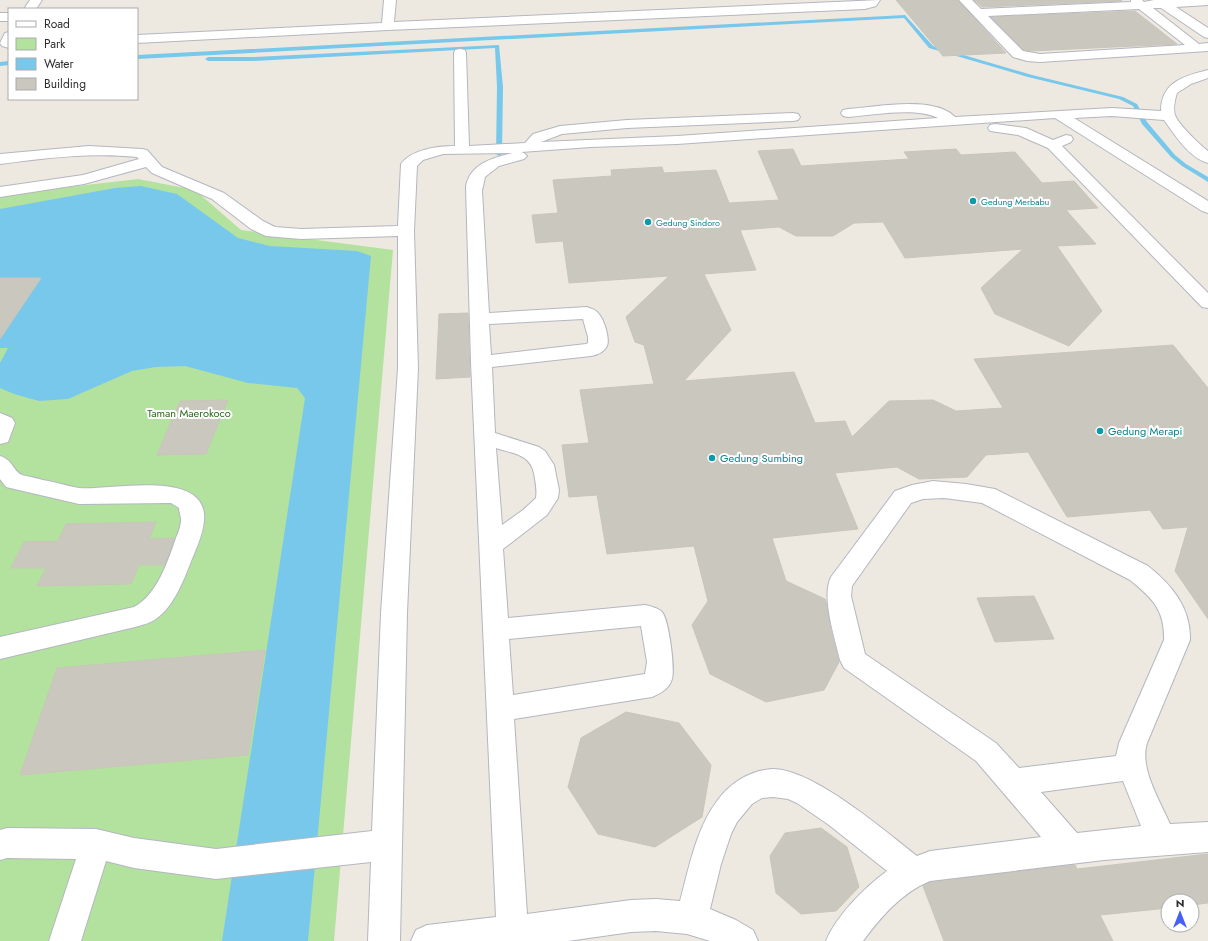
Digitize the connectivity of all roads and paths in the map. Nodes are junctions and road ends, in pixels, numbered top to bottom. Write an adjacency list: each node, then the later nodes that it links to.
1 (390, 0): 10 (street)
2 (677, 0): 8 (street)
3 (965, 0): 9 (street)
4 (1138, 2): 5 (street); 9 (street); 13 (street)
5 (1161, 2): 6 (street); 11 (street)
6 (1208, 2)
7 (870, 3): 8 (street)
8 (683, 13): 10 (street)
9 (978, 13): 13 (street)
10 (388, 26): 12 (street)
11 (1208, 34)
12 (138, 39)
13 (1202, 47)
14 (460, 53): 23 (street)
15 (1208, 74): 19 (street)
16 (832, 114): 20 (street)
17 (1058, 114): 19 (street); 20 (street); 21 (street)
18 (808, 116): 24 (street)
19 (1168, 116): 25 (street)
20 (955, 121): 24 (street)
21 (1082, 130): 22 (street); 29 (street)
22 (1053, 145): 24 (street); 31 (street)
23 (462, 150): 24 (street); 30 (street)
24 (523, 150): 32 (street)
25 (1208, 158)
26 (0, 159): 27 (street)
27 (149, 161): 28 (street); 30 (street)
28 (0, 192)
29 (1208, 208)
30 (406, 231): 48 (street)
31 (1208, 303)
32 (479, 319): 33 (street); 33 (street)
33 (481, 362): 36 (street)
34 (0, 420): 35 (street)
35 (0, 437)
36 (485, 437): 38 (street); 38 (street)
37 (0, 464): 40 (street)
38 (491, 545): 39 (street)
39 (496, 630): 41 (street); 41 (street)
40 (0, 648)
41 (500, 709): 52 (street)
42 (1131, 767): 43 (street); 43 (street); 45 (street)
43 (1014, 782): 49 (street)
44 (1208, 837): 45 (street)
45 (1161, 839): 49 (street)
46 (0, 844): 47 (street)
47 (96, 844): 48 (street); 53 (street)
48 (387, 845): 54 (street)
49 (1070, 848): 50 (street)
50 (913, 872): 51 (street); 57 (street)
51 (691, 919): 52 (street); 56 (street)
52 (506, 936): 55 (street)
53 (65, 941)
54 (384, 941)
55 (427, 941)
56 (742, 941)
57 (842, 941)

